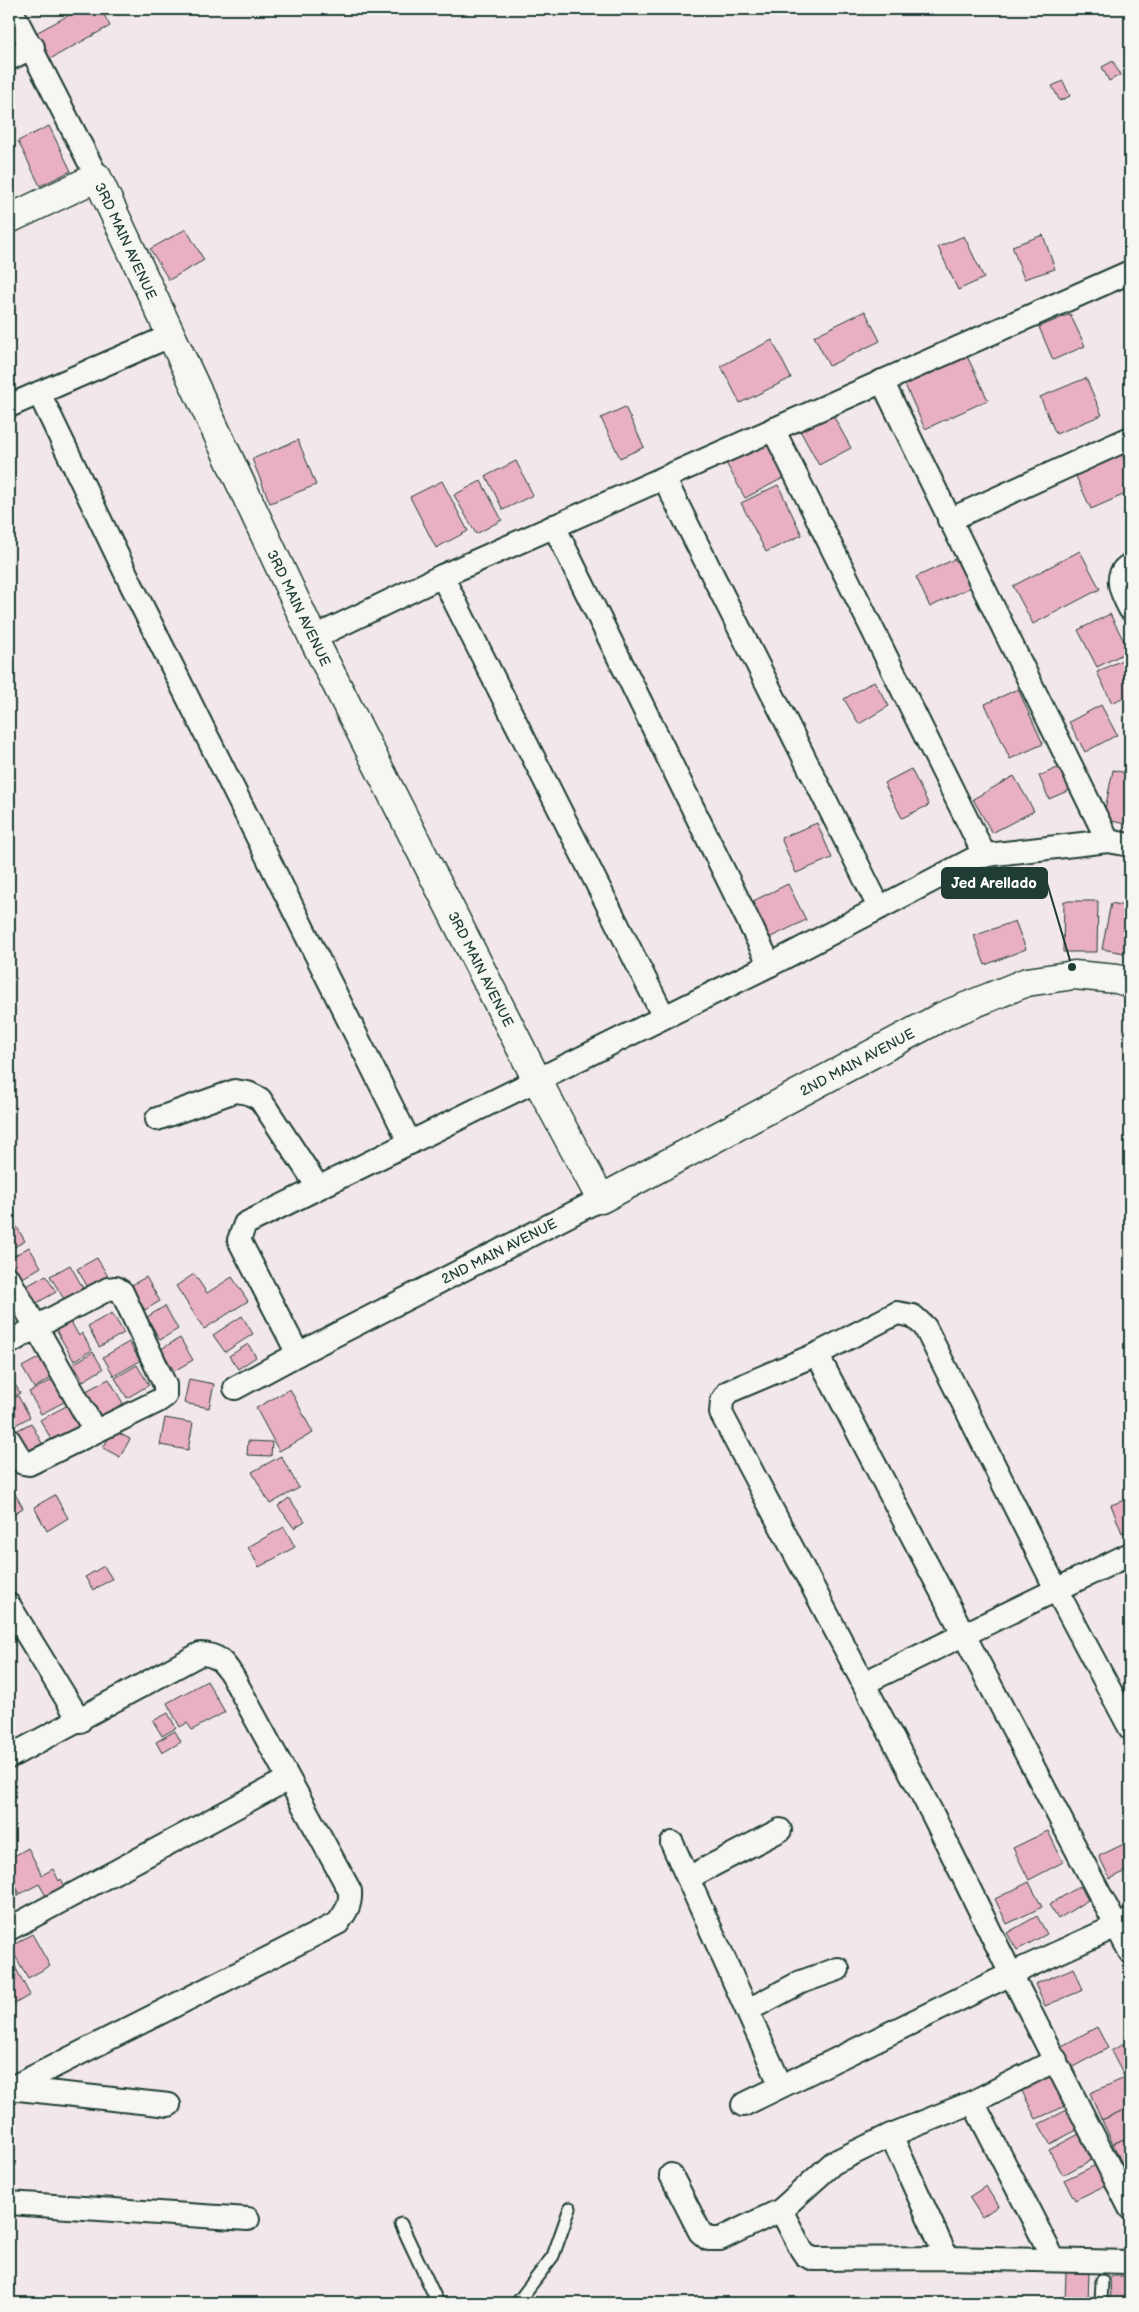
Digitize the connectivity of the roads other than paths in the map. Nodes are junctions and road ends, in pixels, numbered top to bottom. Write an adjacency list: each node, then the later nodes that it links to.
1 (12, 9): 2 (street, 3RD MAIN AVENUE)
2 (32, 47): 3 (street); 4 (street, 3RD MAIN AVENUE)
3 (9, 59)
4 (97, 177): 5 (street); 7 (street, 3RD MAIN AVENUE)
5 (9, 219)
6 (1130, 272): 8 (street)
7 (170, 336): 9 (street); 19 (street, 3RD MAIN AVENUE)
8 (882, 381): 11 (street); 14 (street)
9 (39, 393): 10 (street); 29 (street)
10 (9, 406)
11 (773, 429): 13 (street); 22 (street)
12 (1130, 438): 14 (street)
13 (664, 478): 15 (street); 23 (street)
14 (948, 520): 20 (street)
15 (554, 526): 17 (street); 24 (street)
16 (1130, 566): 18 (street)
17 (442, 576): 19 (street); 26 (street)
18 (1130, 609)
19 (313, 638): 27 (street, 3RD MAIN AVENUE)
20 (1108, 840): 21 (street); 22 (street)
21 (1130, 845)
22 (984, 856): 23 (street)
23 (879, 907): 24 (street)
24 (770, 965): 26 (street)
25 (1130, 983): 31 (street, 2ND MAIN AVENUE)
26 (664, 1017): 27 (street)
27 (537, 1080): 29 (street); 31 (street, 3RD MAIN AVENUE)
28 (157, 1119): 30 (street)
29 (410, 1143): 30 (street)
30 (318, 1187): 35 (street)
31 (601, 1199): 35 (street, 2ND MAIN AVENUE)
32 (9, 1279): 33 (street)
33 (36, 1327): 34 (street); 38 (street); 38 (street)
34 (9, 1342)
35 (298, 1354): 37 (street, 2ND MAIN AVENUE)
36 (817, 1354): 41 (street); 43 (street); 44 (street)
37 (235, 1388)
38 (95, 1431): 39 (street)
39 (9, 1440)
40 (1128, 1555): 41 (street)
41 (1056, 1589): 43 (street); 46 (street)
42 (9, 1606): 45 (street)
43 (965, 1636): 44 (street); 52 (street)
44 (864, 1683): 56 (street)
45 (80, 1721): 47 (street); 48 (street)
46 (1130, 1728)
47 (9, 1757)
48 (288, 1780): 53 (street); 60 (street)
49 (780, 1830): 51 (street)
50 (672, 1843): 51 (street)
51 (688, 1878): 57 (street)
52 (1124, 1923): 54 (street); 56 (street)
53 (9, 1929)
54 (1130, 1952)
55 (838, 1969): 57 (street)
56 (1011, 1974): 58 (street); 59 (street)
57 (748, 2010): 59 (street)
58 (1056, 2060): 61 (street); 68 (street)
59 (781, 2086): 63 (street)
60 (9, 2088): 62 (street)
61 (973, 2102): 64 (street); 73 (street)
62 (170, 2105)
63 (743, 2105)
64 (891, 2135): 69 (street); 72 (street)
65 (671, 2175): 69 (street)
66 (9, 2203): 70 (street)
67 (570, 2208): 77 (lane)
68 (1130, 2208)
69 (781, 2210): 72 (street)
70 (248, 2219)
71 (401, 2224): 76 (lane)
72 (946, 2258): 73 (street)
73 (1054, 2260): 74 (street)
74 (1130, 2262)
75 (1102, 2281): 78 (lane)
76 (438, 2303)
77 (517, 2303)
78 (1102, 2303)

